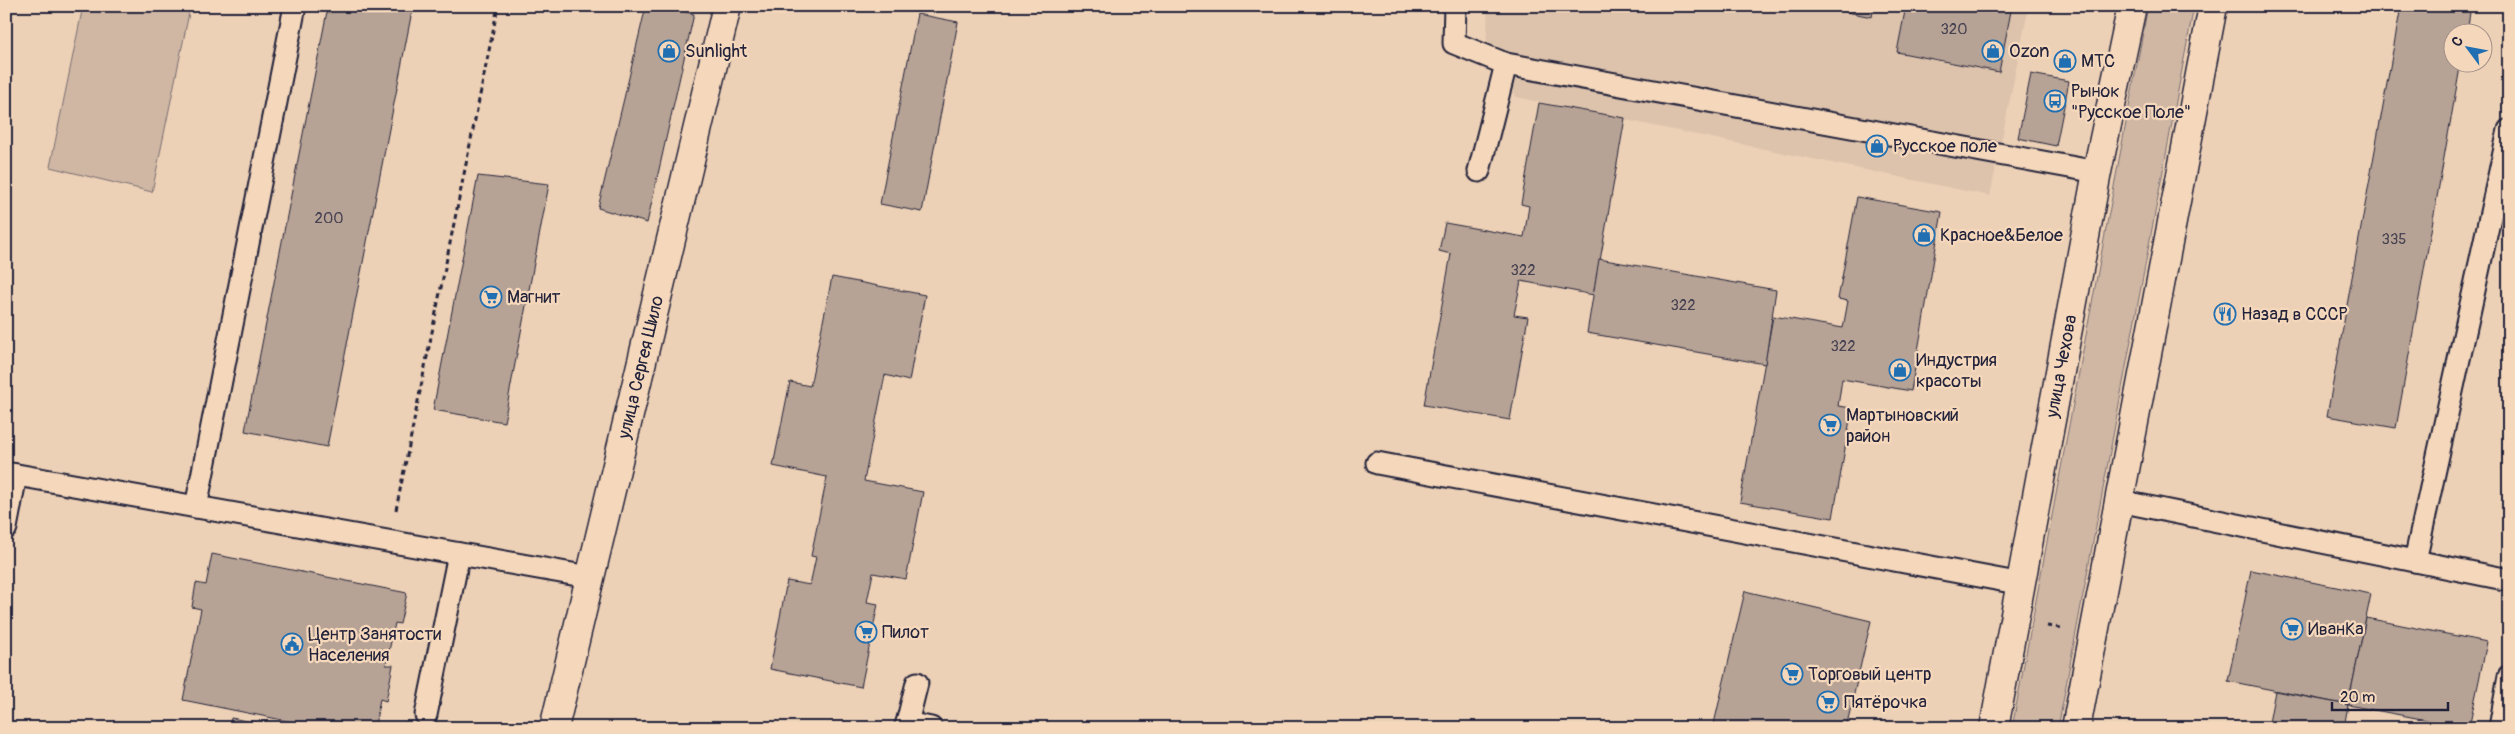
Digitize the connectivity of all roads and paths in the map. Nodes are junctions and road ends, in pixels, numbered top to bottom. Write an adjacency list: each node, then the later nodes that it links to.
1 (295, 6): 14 (lane)
2 (498, 6): 16 (path)
3 (727, 6): 19 (main road, улица Сергея Шило)
4 (1455, 6): 7 (lane)
5 (2132, 6): 10 (main road, улица Чехова)
6 (2213, 6): 13 (main road)
7 (1506, 64): 9 (lane); 10 (lane)
8 (2509, 130): 18 (lane)
9 (1480, 171)
10 (2098, 172): 21 (main road, улица Чехова)
11 (1377, 463): 21 (lane)
12 (11, 474): 14 (lane); 15 (lane)
13 (2119, 501): 18 (lane); 23 (main road)
14 (196, 507): 16 (lane)
15 (6, 528)
16 (390, 542): 17 (lane)
17 (459, 554): 19 (lane); 26 (lane)
18 (2415, 561): 20 (lane)
19 (589, 577): 28 (main road, улица Сергея Шило)
20 (2509, 580)
21 (2022, 584): 22 (main road, улица Чехова)
22 (2015, 620): 23 (path); 30 (main road, улица Чехова)
23 (2094, 634): 31 (main road)
24 (2509, 676): 32 (lane)
25 (917, 682): 27 (lane)
26 (426, 715)
27 (906, 725): 29 (lane)
28 (554, 728)
29 (931, 728)
30 (1994, 728)
31 (2076, 728)
32 (2500, 728)

